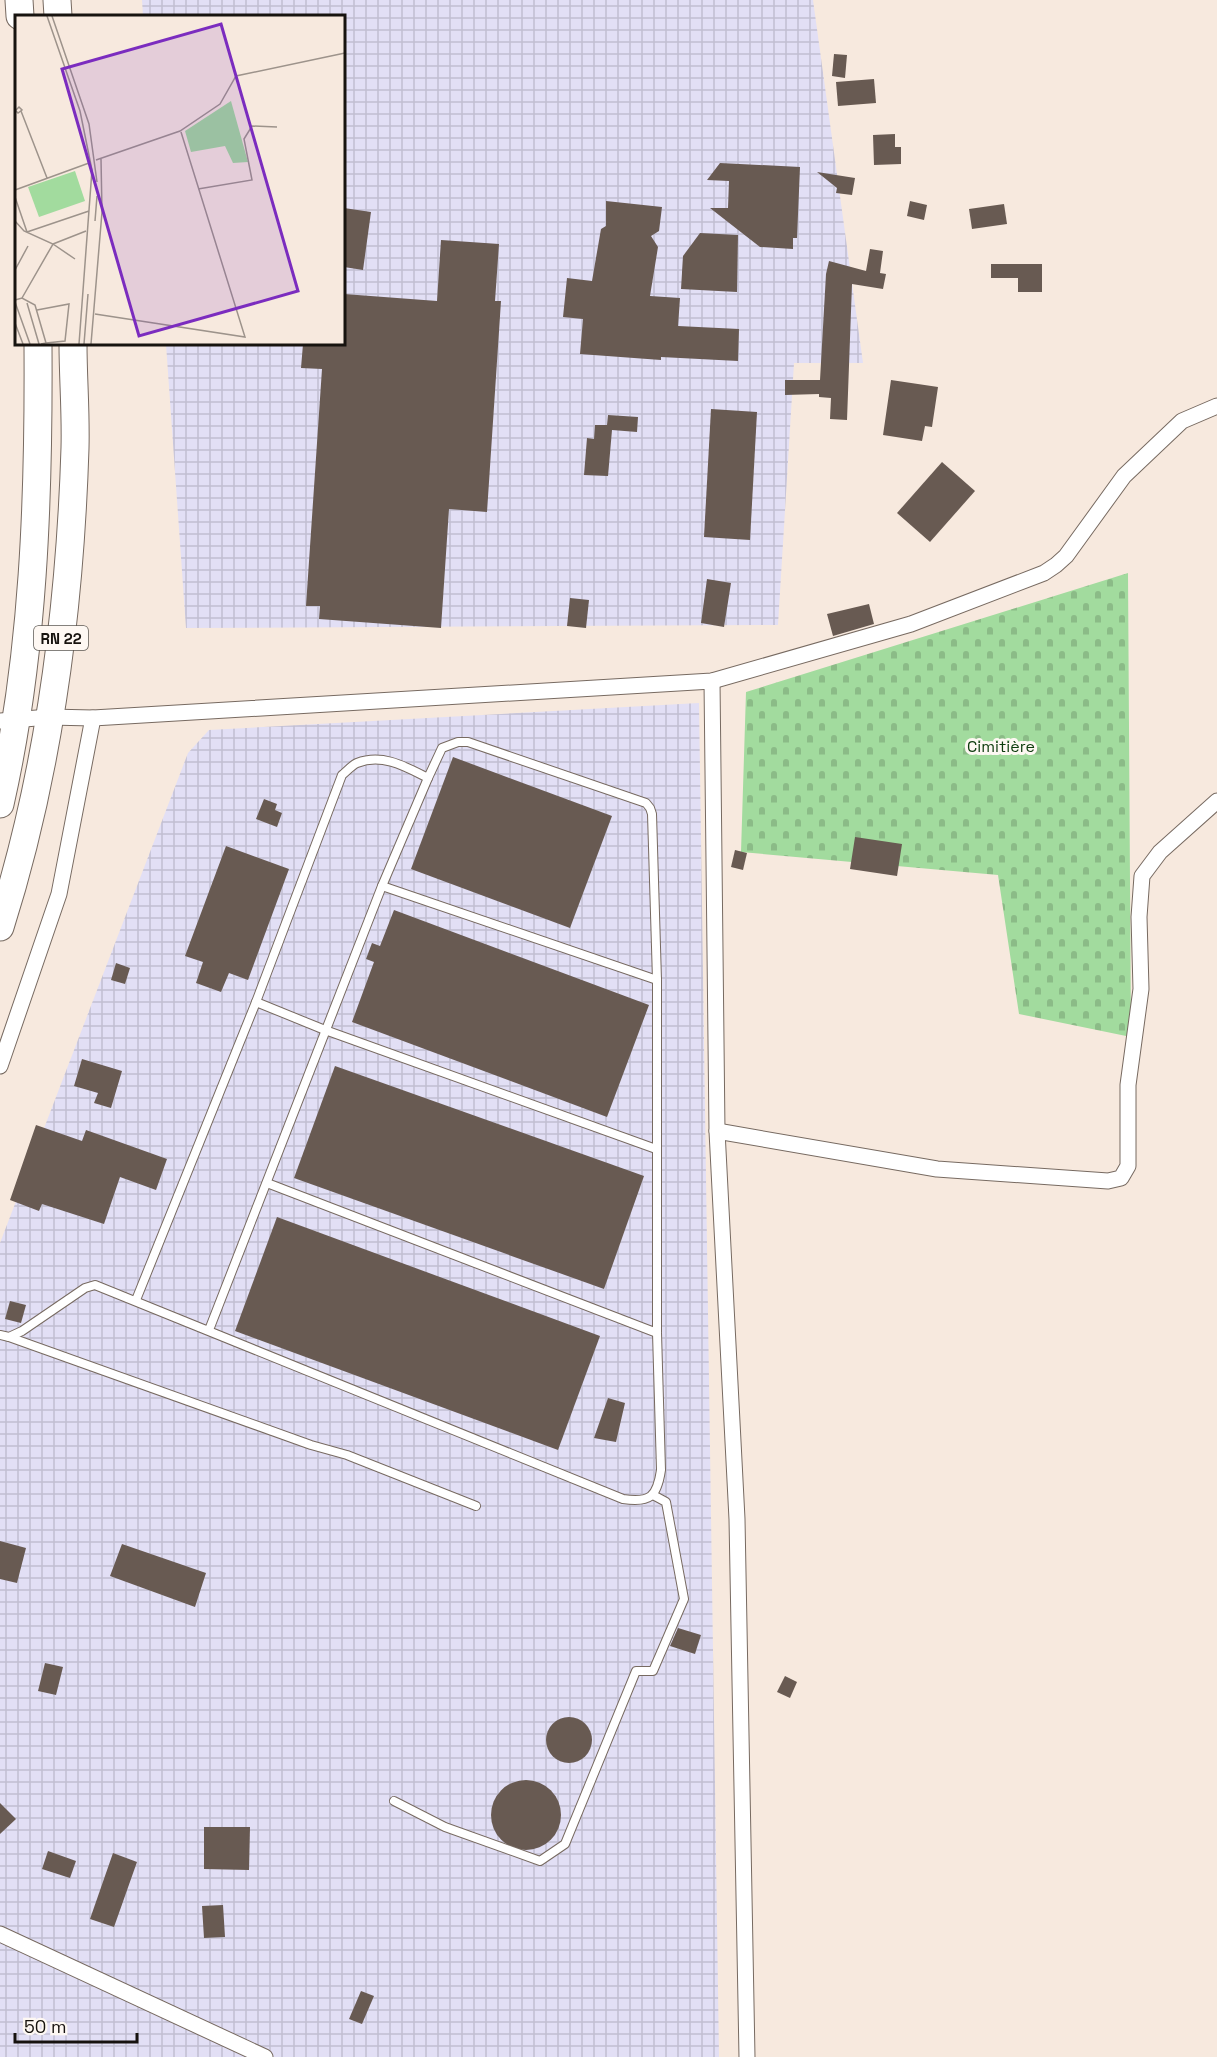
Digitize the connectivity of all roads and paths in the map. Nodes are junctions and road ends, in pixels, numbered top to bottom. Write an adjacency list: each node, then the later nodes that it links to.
1 (19, 0): 3 (highway)
2 (57, 0): 4 (highway)
3 (20, 15)
4 (58, 15)
5 (38, 345): 11 (highway, RN 22)
6 (73, 345): 9 (highway, RN 22)
7 (1217, 406): 8 (street)
8 (712, 681): 10 (street); 21 (street)
9 (48, 717): 10 (street); 11 (street); 16 (highway, RN 22)
10 (93, 718): 20 (street)
11 (8, 721): 14 (highway, RN 22)
12 (428, 778): 15 (lane); 17 (lane); 18 (lane)
13 (1217, 801): 21 (street)
14 (0, 804)
15 (382, 886): 17 (lane); 19 (lane)
16 (0, 927)
17 (657, 981): 22 (lane)
18 (256, 1002): 19 (lane); 24 (lane)
19 (325, 1030): 22 (lane); 23 (lane)
20 (0, 1066)
21 (717, 1131): 34 (street)
22 (656, 1149): 26 (lane)
23 (267, 1183): 25 (lane); 26 (lane)
24 (136, 1300): 25 (lane); 28 (lane)
25 (209, 1330): 29 (lane)
26 (657, 1333): 29 (lane)
27 (0, 1335): 28 (lane)
28 (9, 1337): 30 (lane)
29 (653, 1495): 31 (lane)
30 (476, 1506)
31 (394, 1801)
32 (0, 1934): 33 (street)
33 (265, 2057)
34 (747, 2057)

